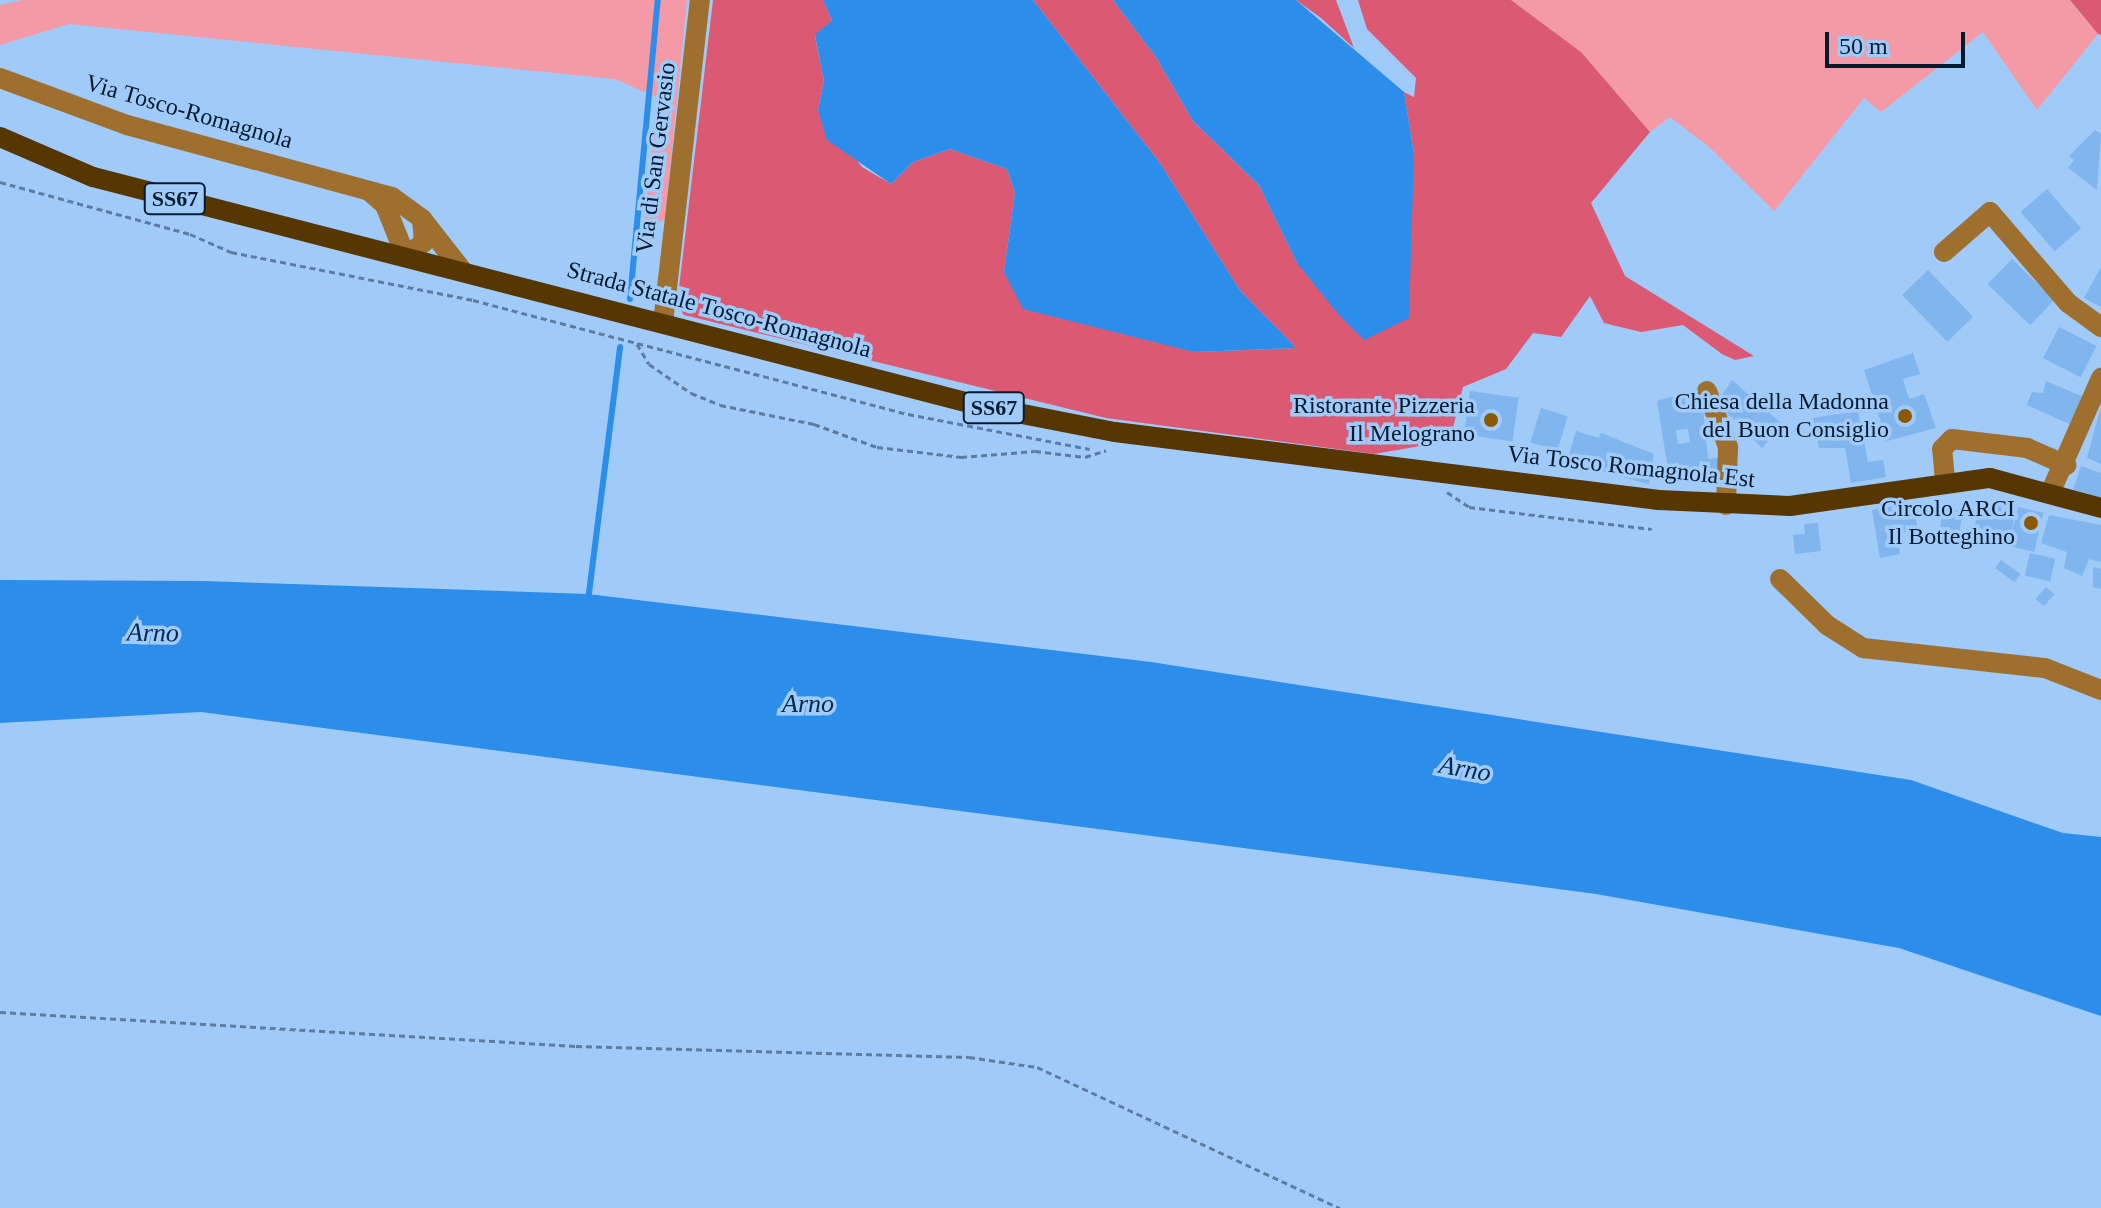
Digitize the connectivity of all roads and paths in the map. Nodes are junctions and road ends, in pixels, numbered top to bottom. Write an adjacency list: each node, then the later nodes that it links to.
1 (700, 0): 12 (street, Via di San Gervasio)
2 (0, 78): 5 (street, Via Tosco-Romagnola)
3 (0, 137): 8 (main road, Strada Statale Tosco-Romagnola / SS67)
4 (0, 182): 16 (path)
5 (366, 189): 6 (street, Via Tosco-Romagnola); 7 (street)
6 (422, 219): 10 (street); 11 (street, Via Tosco-Romagnola)
7 (389, 220): 8 (street); 10 (street)
8 (355, 244): 10 (main road, Strada Statale Tosco-Romagnola / SS67)
9 (1944, 252): 13 (street)
10 (406, 257): 11 (main road, Strada Statale Tosco-Romagnola / SS67)
11 (462, 270): 12 (main road, Strada Statale Tosco-Romagnola / SS67)
12 (663, 323): 18 (main road, Strada Statale Tosco-Romagnola / SS67)
13 (2101, 327)
14 (2101, 378): 17 (street)
15 (1707, 391): 21 (street)
16 (1106, 450)
17 (2066, 465): 19 (street); 20 (street)
18 (1438, 473): 21 (main road, Via Tosco Romagnola Est); 23 (path)
19 (1945, 481): 20 (main road, Via Tosco Romagnola Est); 21 (main road, Via Tosco Romagnola Est)
20 (2051, 491): 22 (main road, Via Tosco Romagnola Est)
21 (1726, 505)
22 (2101, 508)
23 (1652, 529)
24 (1780, 579): 25 (street)
25 (2101, 690)
26 (0, 1012): 27 (path)
27 (1340, 1208)

